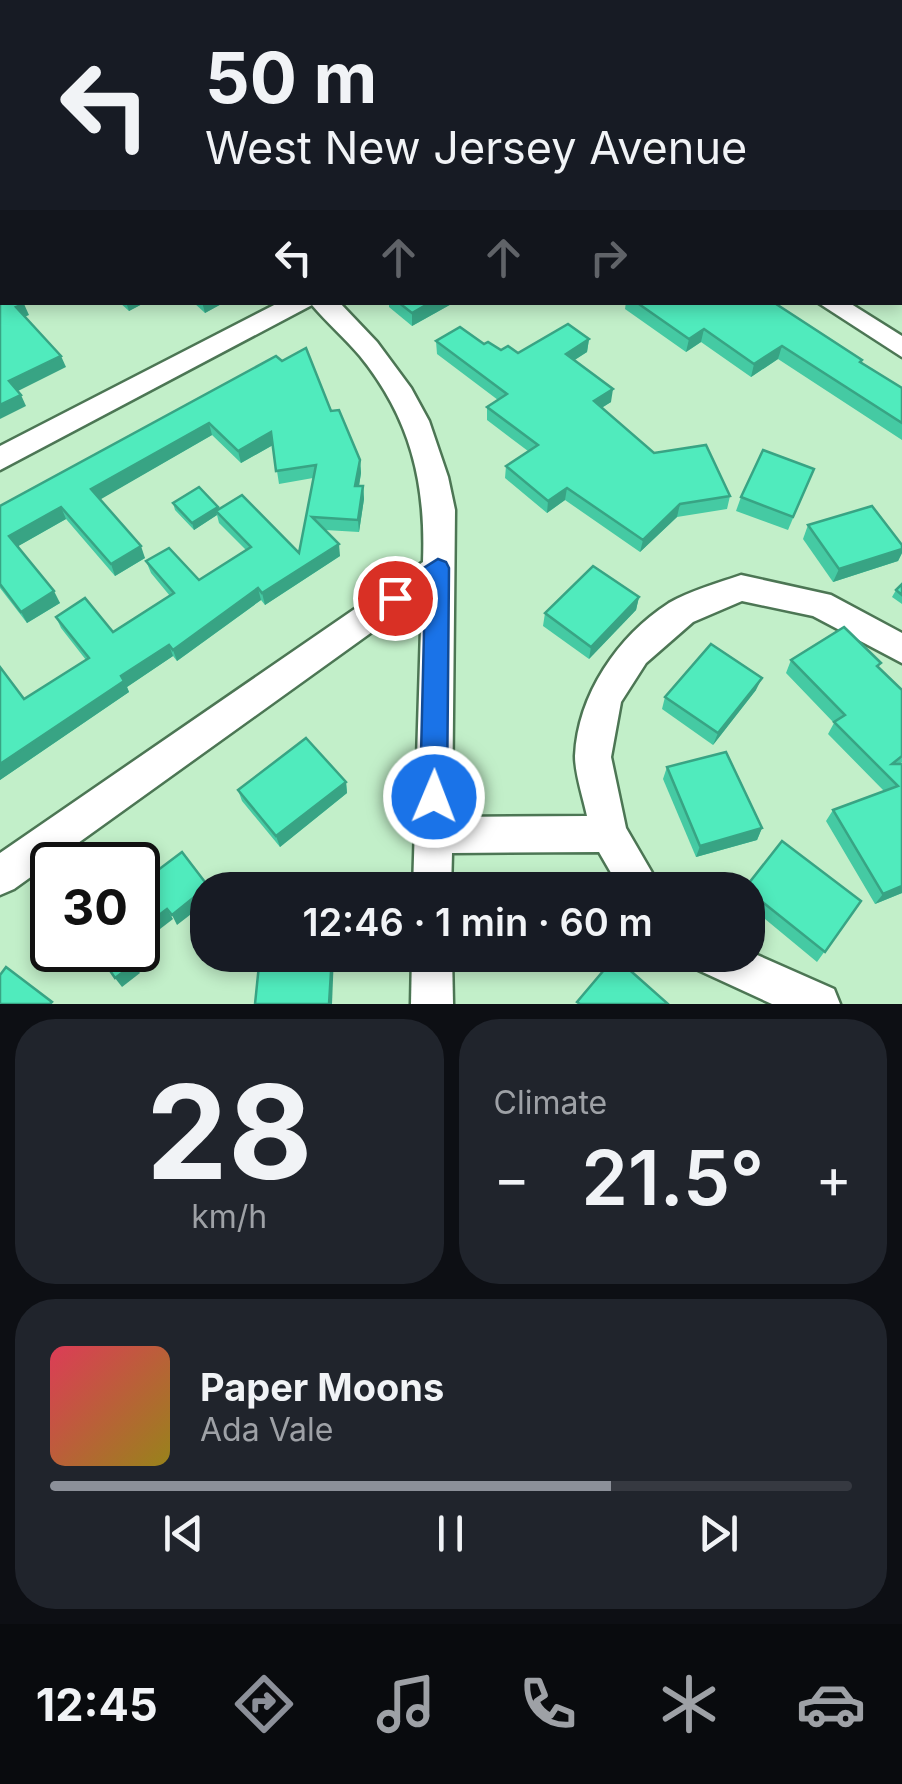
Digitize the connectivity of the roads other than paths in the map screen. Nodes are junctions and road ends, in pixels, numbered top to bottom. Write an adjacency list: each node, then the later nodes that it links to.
1 (296, 305): 5 (street)
2 (326, 305): 6 (street)
3 (834, 305): 4 (street)
4 (902, 348)
5 (0, 459)
6 (438, 568): 9 (street); 12 (street)
7 (902, 649): 8 (street)
8 (608, 834): 9 (street); 11 (street)
9 (433, 835): 10 (street)
10 (432, 872)
11 (632, 872)
12 (0, 876)
13 (432, 972): 15 (street)
14 (747, 972): 16 (street)
15 (432, 1004)
16 (818, 1004)

